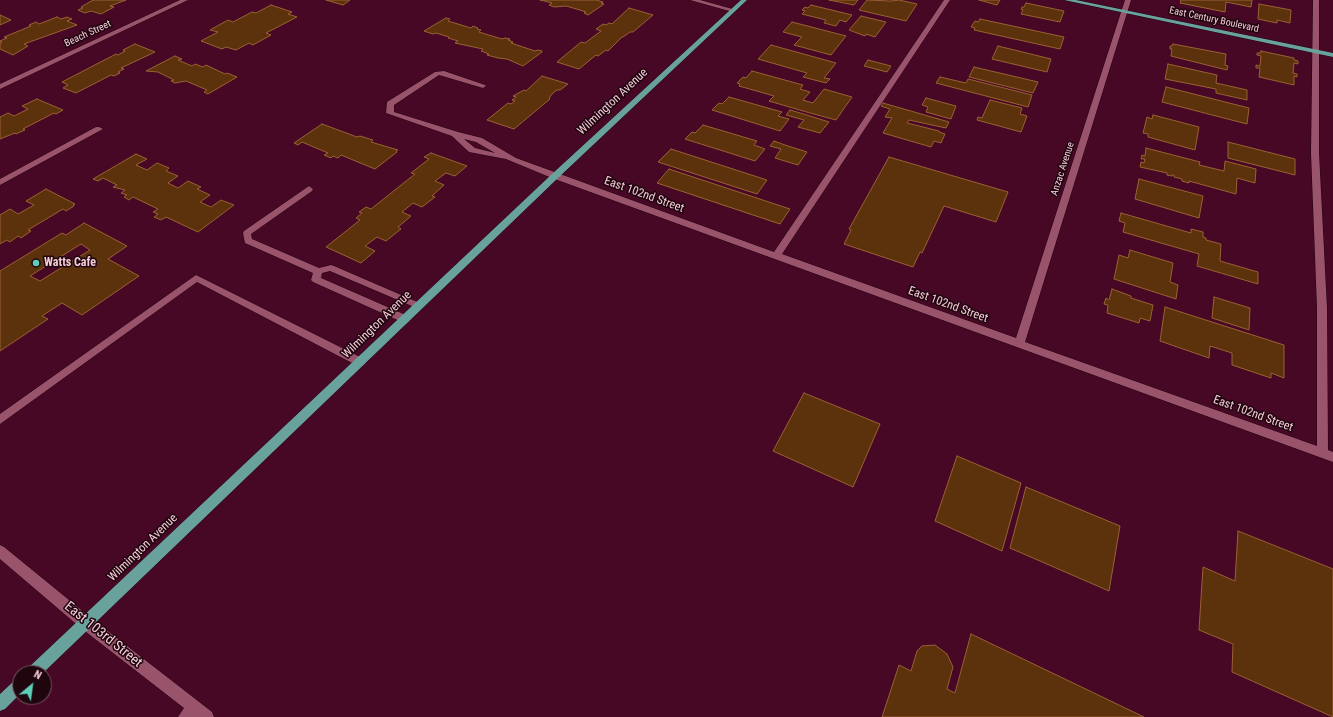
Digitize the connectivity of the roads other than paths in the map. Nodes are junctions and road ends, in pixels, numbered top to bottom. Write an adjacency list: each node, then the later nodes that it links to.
1 (185, 0): 13 (street, Beach Street)
2 (693, 0): 8 (street)
3 (744, 0): 8 (main road, Wilmington Avenue)
4 (947, 0): 20 (street)
5 (1067, 0): 9 (main road, East Century Boulevard)
6 (1128, 0): 9 (street, Anzac Avenue)
7 (1316, 0): 10 (street)
8 (733, 10): 17 (main road, Wilmington Avenue)
9 (1124, 12): 10 (main road, East Century Boulevard); 24 (street, Anzac Avenue)
10 (1316, 52): 11 (main road, East Century Boulevard); 27 (street)
11 (1333, 55)
12 (483, 86): 15 (street)
13 (0, 87)
14 (99, 128): 18 (street)
15 (455, 134): 16 (street); 16 (street)
16 (513, 160): 17 (street, East 102nd Street)
17 (555, 176): 20 (street, East 102nd Street); 22 (main road, Wilmington Avenue)
18 (0, 182)
19 (309, 188): 21 (street)
20 (776, 256): 24 (street, East 102nd Street)
21 (318, 271): 22 (street); 23 (street)
22 (419, 306): 23 (main road, Wilmington Avenue)
23 (405, 319): 25 (main road, Wilmington Avenue)
24 (1018, 344): 27 (street, East 102nd Street)
25 (360, 362): 26 (street); 30 (main road, Wilmington Avenue)
26 (0, 420)
27 (1322, 452): 28 (street, East 102nd Street)
28 (1333, 457)
29 (0, 551): 30 (street, East 103rd Street)
30 (86, 622): 31 (main road, Wilmington Avenue); 34 (street, East 103rd Street)
31 (41, 665)
32 (12, 693): 33 (main road)
33 (0, 704)
34 (189, 712): 35 (street, East 103rd Street)
35 (207, 717)

